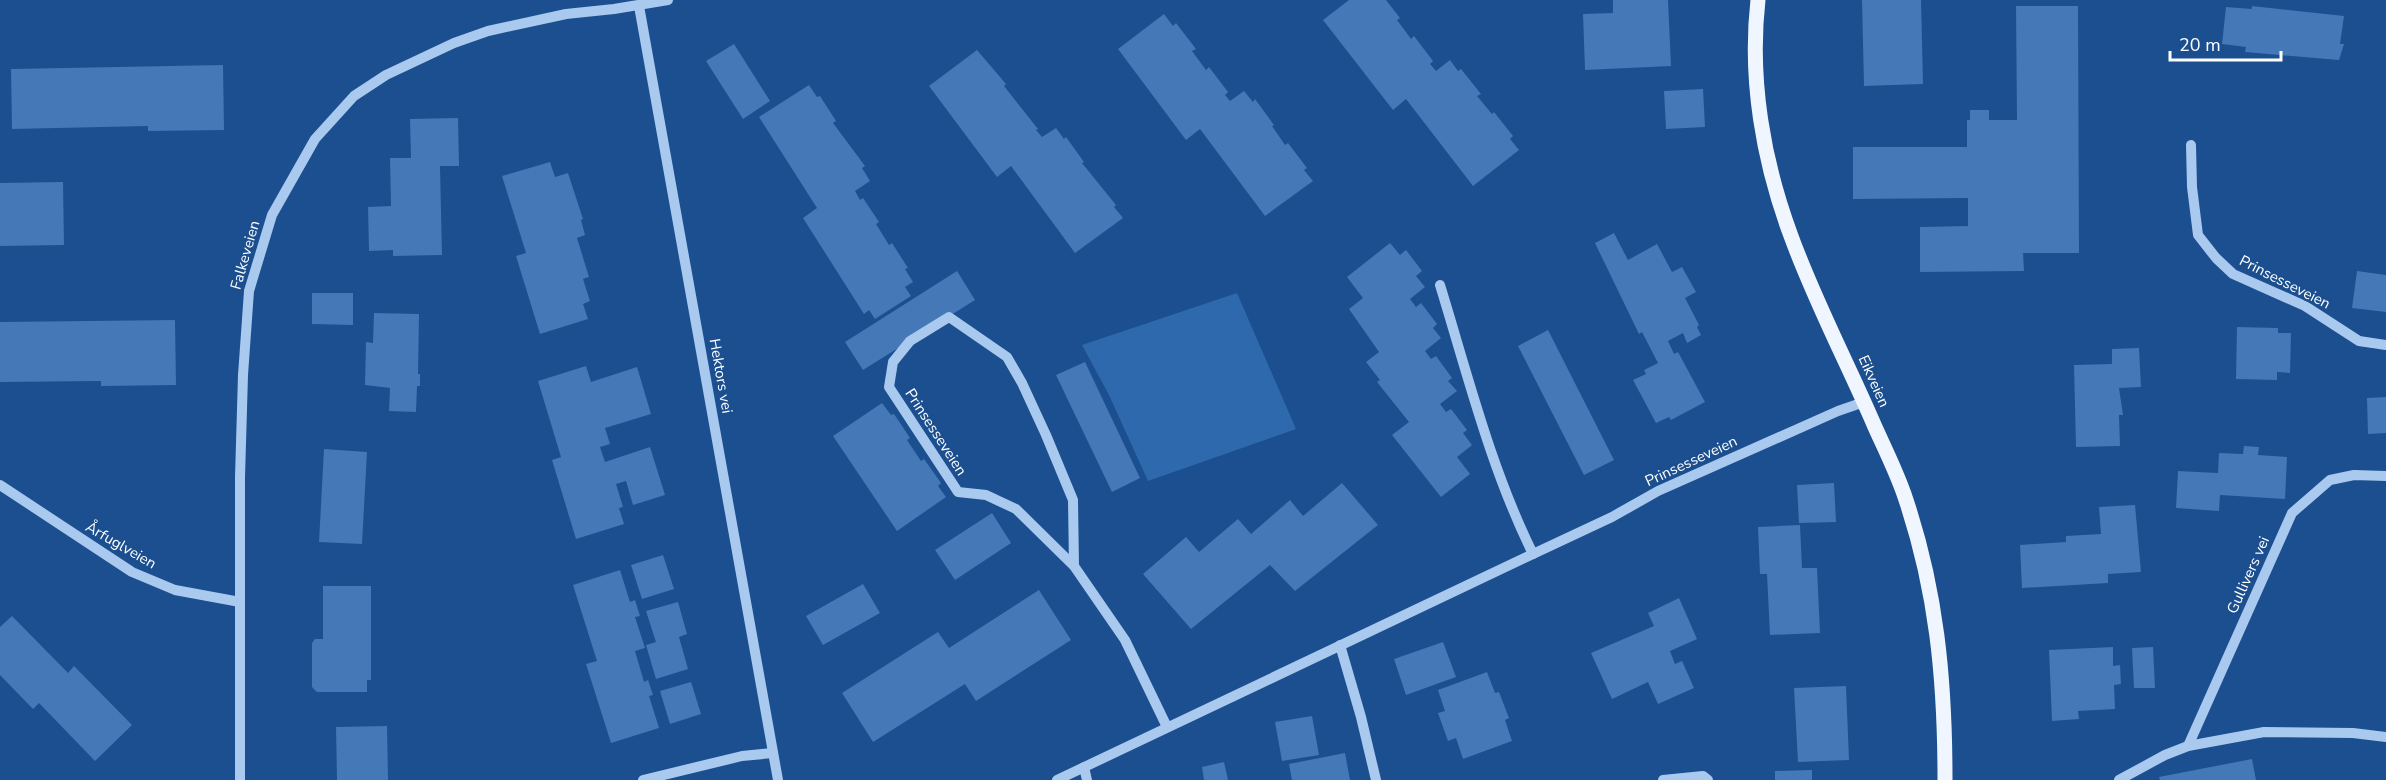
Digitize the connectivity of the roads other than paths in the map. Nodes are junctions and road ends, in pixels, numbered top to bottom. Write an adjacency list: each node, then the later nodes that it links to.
1 (668, 0): 3 (street, Falkeveien)
2 (1758, 0): 7 (main road, Eikveien)
3 (639, 6): 12 (street, Falkeveien); 17 (street, Hektors vei)
4 (2191, 145): 6 (street, Prinsesseveien)
5 (1440, 285): 10 (street)
6 (2386, 345)
7 (1864, 402): 10 (street, Prinsesseveien); 27 (main road, Eikveien)
8 (2386, 476): 16 (street, Gullivers vei)
9 (0, 485): 12 (street, Årfuglveien)
10 (1533, 554): 13 (street, Prinsesseveien)
11 (1074, 566): 11 (street, Prinsesseveien); 14 (street, Prinsesseveien)
12 (240, 602): 19 (street, Falkeveien)
13 (1340, 645): 14 (street, Prinsesseveien); 24 (street)
14 (1167, 727): 18 (street, Prinsesseveien)
15 (2386, 737): 16 (street)
16 (2188, 746): 28 (street)
17 (773, 753): 20 (street); 21 (street, Hektors vei)
18 (1084, 767): 22 (street, Prinsesseveien); 23 (street)
19 (240, 780)
20 (643, 780)
21 (778, 780)
22 (1057, 780)
23 (1087, 780)
24 (1376, 780)
25 (1663, 780): 26 (street)
26 (1708, 780)
27 (1946, 780)
28 (2122, 780)

